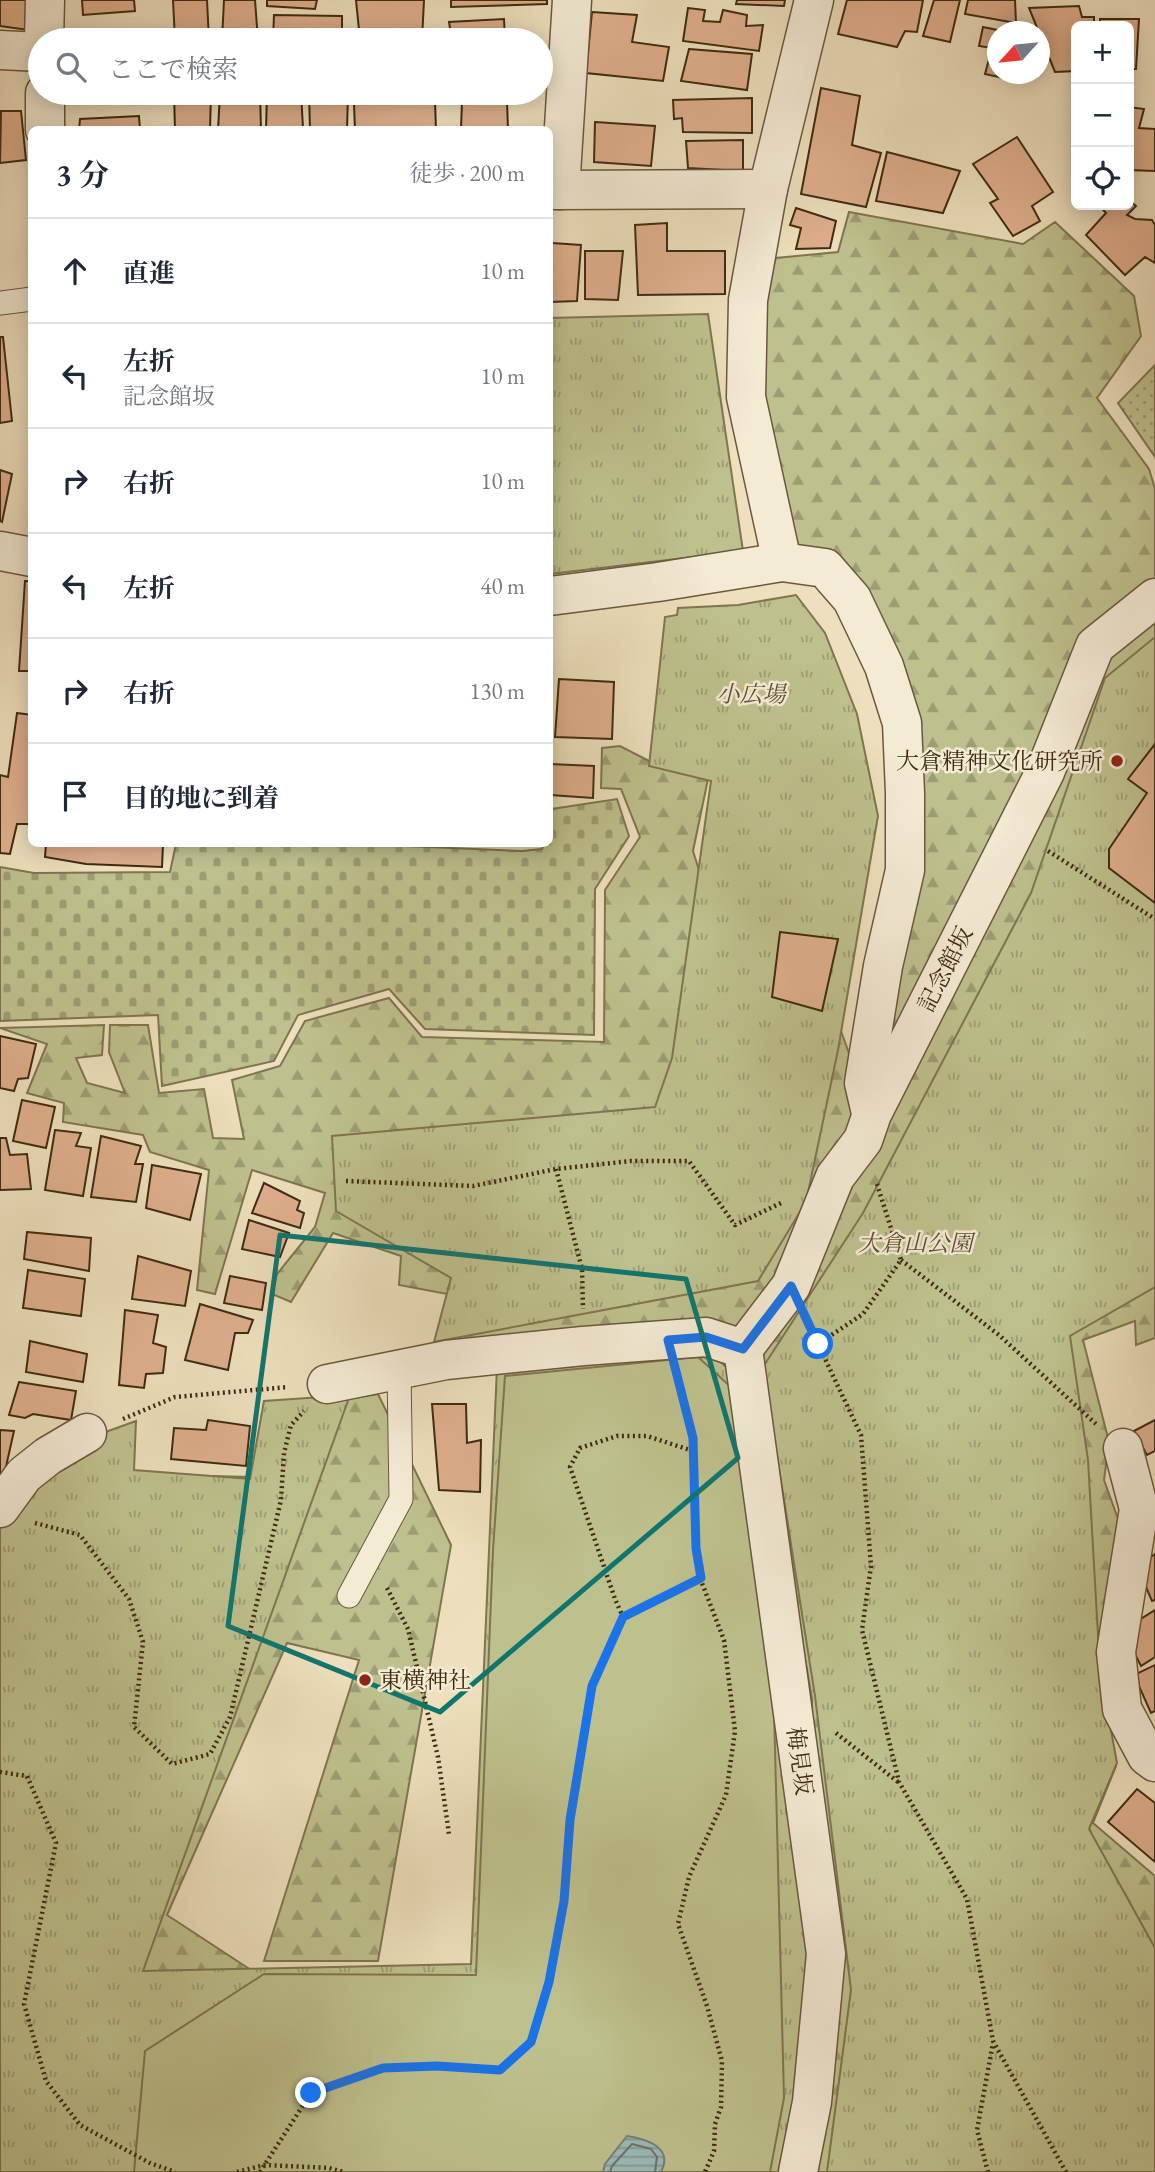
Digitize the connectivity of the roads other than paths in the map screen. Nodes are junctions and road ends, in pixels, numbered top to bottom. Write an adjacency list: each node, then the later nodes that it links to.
1 (45, 0): 4 (street)
2 (572, 0): 10 (street)
3 (814, 0): 9 (street)
4 (44, 28)
5 (0, 50): 6 (street)
6 (28, 51)
7 (45, 105): 8 (street)
8 (45, 126)
9 (768, 189): 10 (street); 15 (street)
10 (555, 190)
11 (28, 300): 12 (lane)
12 (0, 303)
13 (0, 551): 14 (street)
14 (28, 556)
15 (782, 562): 16 (street); 18 (street)
16 (553, 596)
17 (1155, 598): 18 (street, 記念館坂)
18 (867, 1127): 19 (street, 記念館坂)
19 (743, 1349): 20 (street); 27 (street, 梅見坂)
20 (400, 1370): 21 (street); 25 (lane)
21 (327, 1384)
22 (87, 1433): 24 (street)
23 (1123, 1448): 26 (street)
24 (12, 1516)
25 (349, 1596)
26 (1155, 1762)
27 (798, 2172)

